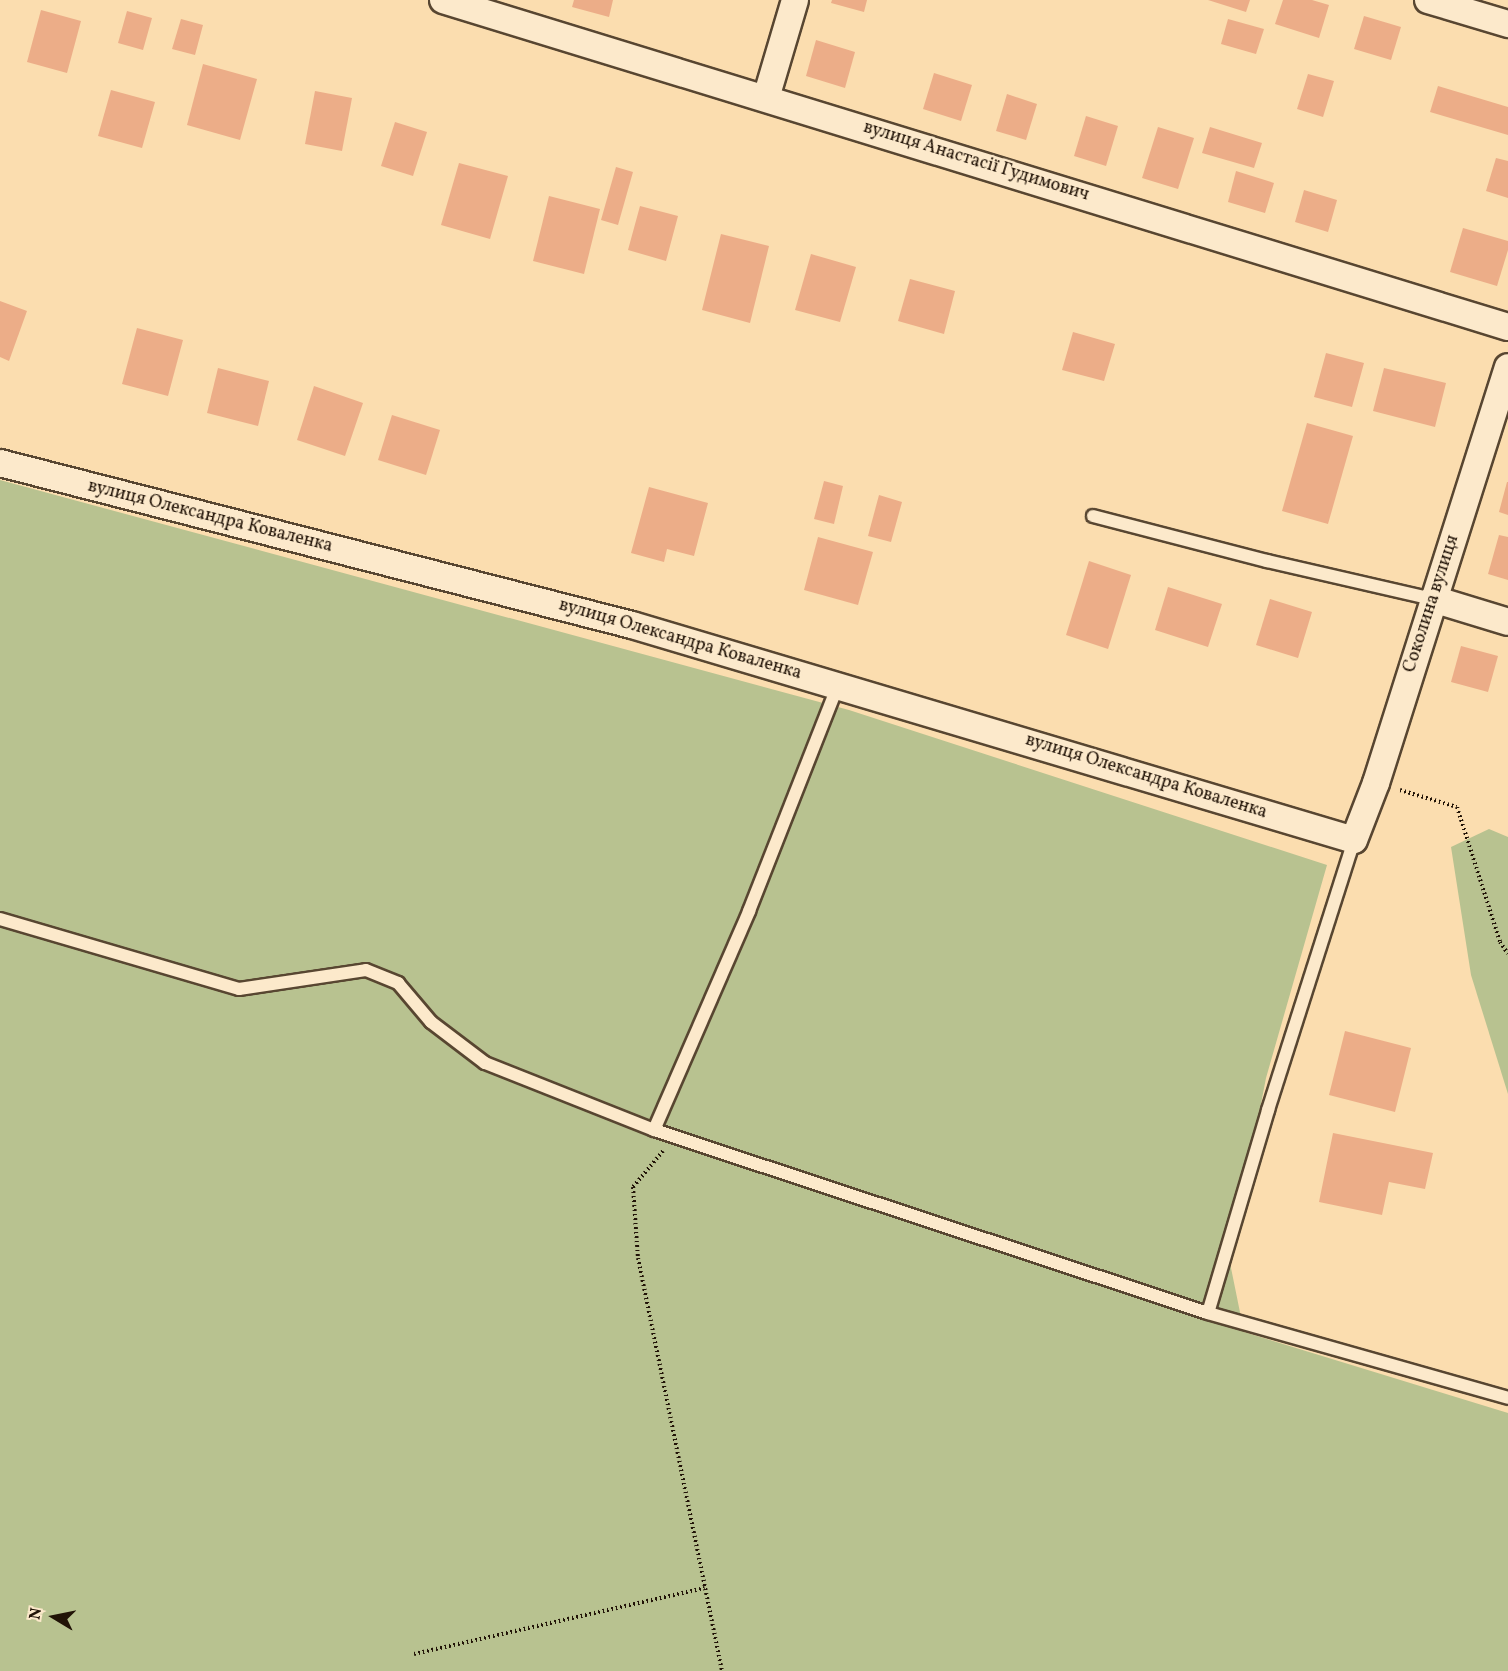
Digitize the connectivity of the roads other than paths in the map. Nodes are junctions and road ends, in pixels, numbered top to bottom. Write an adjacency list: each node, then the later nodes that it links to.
1 (442, 0): 5 (street, вулиця Анастасії Гудимович)
2 (795, 0): 5 (street)
3 (1428, 0): 4 (street)
4 (1508, 24)
5 (766, 98): 6 (street, вулиця Анастасії Гудимович)
6 (1508, 327)
7 (1508, 367): 10 (street, Соколина вулиця)
8 (0, 463): 12 (street, вулиця Олександра Коваленка)
9 (1093, 516): 10 (lane)
10 (1433, 599): 11 (street); 13 (street, Соколина вулиця)
11 (1508, 622)
12 (838, 685): 13 (street, вулиця Олександра Коваленка); 15 (lane)
13 (1354, 840): 16 (lane)
14 (0, 919): 15 (lane)
15 (654, 1130): 16 (lane)
16 (1208, 1313): 17 (lane)
17 (1508, 1398)

